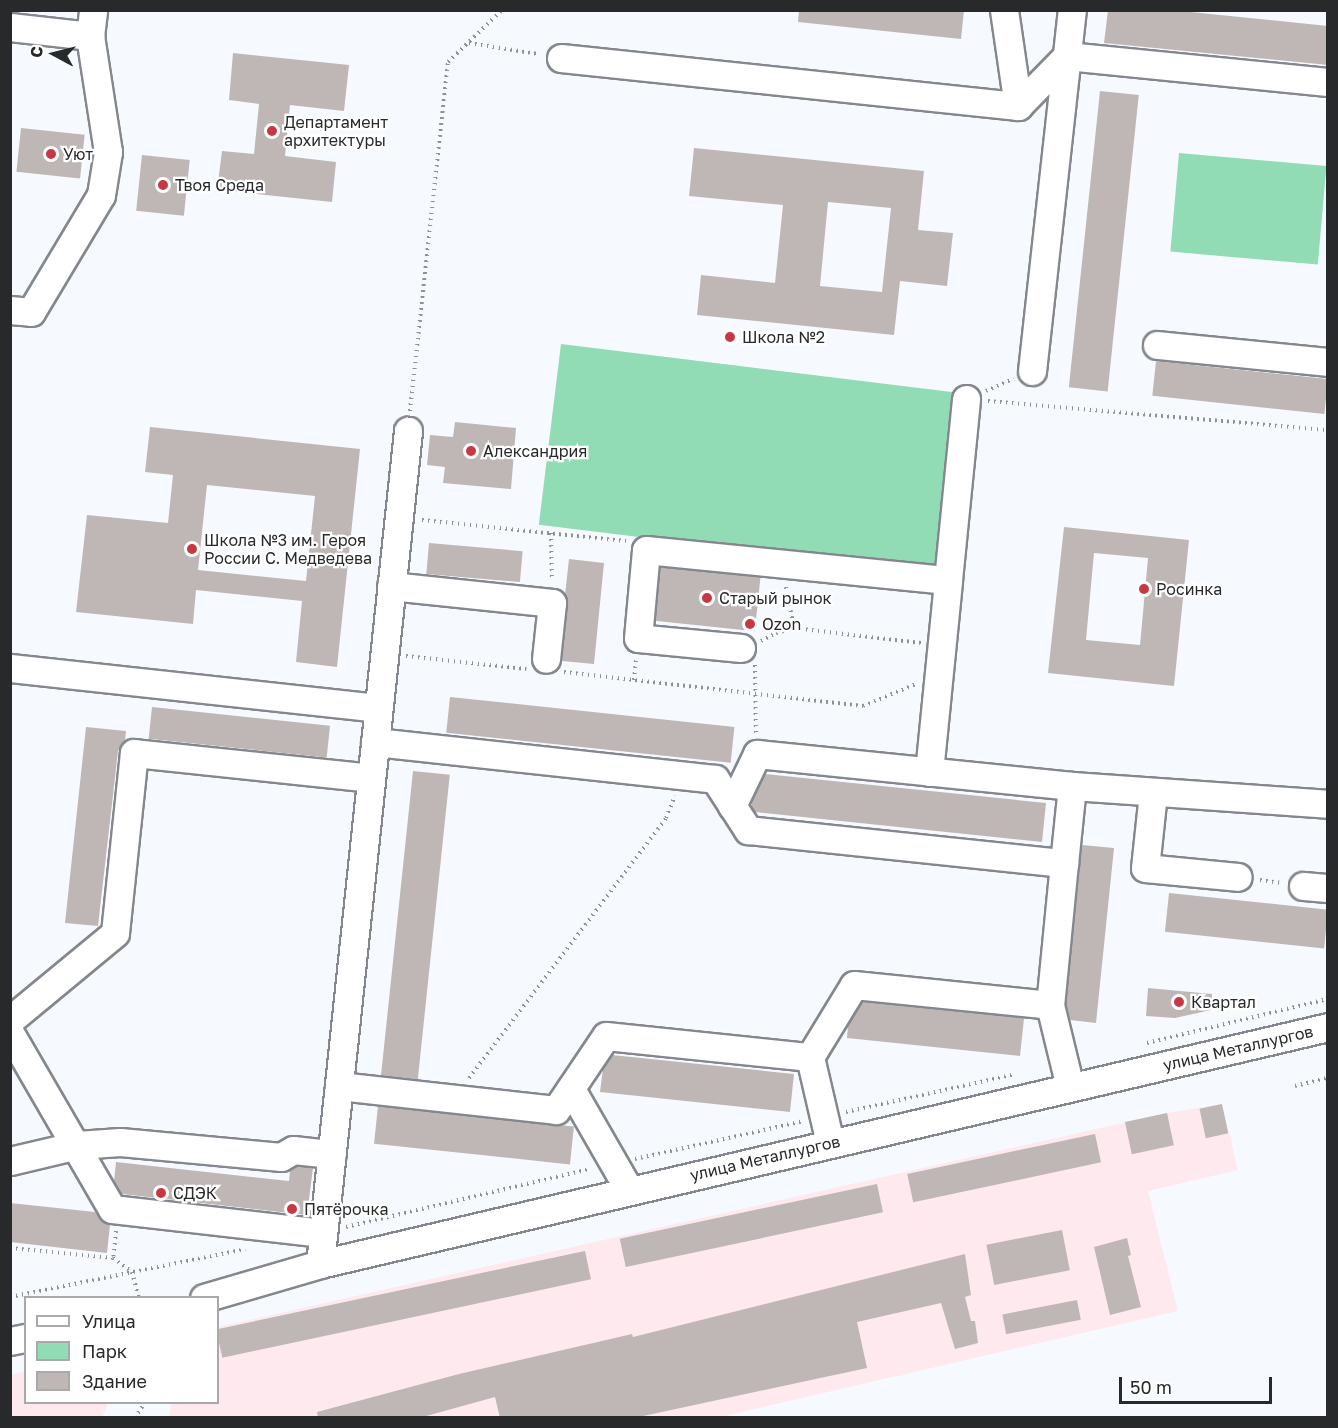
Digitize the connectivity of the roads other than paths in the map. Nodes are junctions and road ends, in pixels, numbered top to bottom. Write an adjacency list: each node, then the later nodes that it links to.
1 (1004, 10): 8 (street)
2 (1072, 10): 5 (street)
3 (92, 23): 4 (street); 9 (street)
4 (10, 27)
5 (1067, 56): 7 (street); 8 (street); 12 (street)
6 (561, 58): 8 (street)
7 (1328, 82)
8 (1018, 106)
9 (10, 310)
10 (1157, 345): 11 (street)
11 (1328, 362)
12 (1032, 371)
13 (966, 399): 15 (street)
14 (408, 431): 16 (street)
15 (948, 580): 17 (street); 22 (street)
16 (391, 586): 18 (street); 20 (street)
17 (748, 649)
18 (545, 666)
19 (10, 668): 20 (street)
20 (378, 708): 21 (street)
21 (375, 742): 23 (street); 27 (street)
22 (929, 772): 24 (street); 27 (street)
23 (371, 778): 32 (street); 34 (street)
24 (1072, 786): 25 (street); 28 (street)
25 (1153, 794): 26 (street); 29 (street)
26 (1328, 804)
27 (732, 806): 28 (street)
28 (1064, 862): 30 (street)
29 (1238, 877)
30 (1050, 1005): 33 (street); 35 (street)
31 (1328, 1027): 35 (street, улица Металлургов)
32 (12, 1035): 38 (street)
33 (810, 1057): 36 (street); 37 (street)
34 (339, 1086): 36 (street); 39 (street)
35 (1070, 1087): 37 (street, улица Металлургов)
36 (571, 1089): 41 (street)
37 (830, 1143): 41 (street, улица Металлургов)
38 (77, 1145): 39 (street); 40 (street); 42 (street)
39 (332, 1154): 42 (street)
40 (10, 1161)
41 (629, 1190): 43 (street, улица Металлургов)
42 (324, 1233): 43 (street)
43 (320, 1264): 44 (street, улица Металлургов)
44 (211, 1296)

